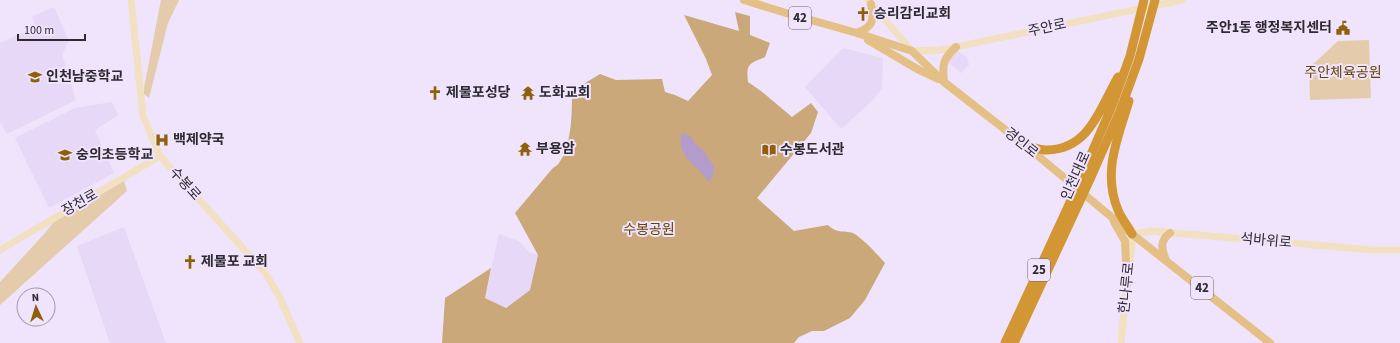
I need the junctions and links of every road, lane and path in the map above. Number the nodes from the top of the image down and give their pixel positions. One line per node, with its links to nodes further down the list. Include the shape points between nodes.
1 (131, 0): 14 (street, 수봉로, via 143,116)
2 (744, 0): 7 (main road, 경인로 / 42)
3 (1144, 0): 10 (highway, 인천대로)
4 (1155, 0): 11 (highway, 인천대로)
5 (1182, 0): 8 (street, 주안로)
6 (869, 2): 7 (main road, via 873,18 871,24); 9 (street)
7 (857, 33): 9 (main road, 경인로 / 42); 12 (main road)
8 (956, 47): 9 (street, 주안로); 12 (main road, via 944,61)
9 (912, 51): 12 (main road, 경인로 / 42)
10 (1130, 56): 13 (highway, via 1095,120 1075,143 1045,150); 15 (highway, 인천대로 / 25)
11 (1139, 59): 15 (highway, 인천대로 / 25, via 1120,111); 19 (highway, via 1110,176 1118,210)
12 (944, 82): 13 (main road, 경인로 / 42)
13 (1026, 146): 17 (main road, 경인로 / 42)
14 (160, 156): 20 (street, 장천로); 24 (street, 수봉로, via 266,274)
15 (1087, 174): 16 (highway, 인천대로 / 25)
16 (1076, 199): 25 (highway, 인천대로 / 25); 26 (highway, 인천대로 / 25)
17 (1110, 216): 19 (main road, 경인로 / 42); 23 (main road, via 1125,241)
18 (1170, 232): 19 (street, 석바위로); 21 (street, 석바위로, via 1373,250); 22 (main road, via 1163,242 1162,251)
19 (1132, 234): 22 (main road, 경인로 / 42); 23 (street, 한나루로)
20 (0, 250)
21 (1400, 250)
22 (1166, 261): 28 (main road, 경인로 / 42)
23 (1127, 285): 27 (street, 한나루로)
24 (300, 343)
25 (1005, 343)
26 (1014, 343)
27 (1121, 343)
28 (1270, 343)

